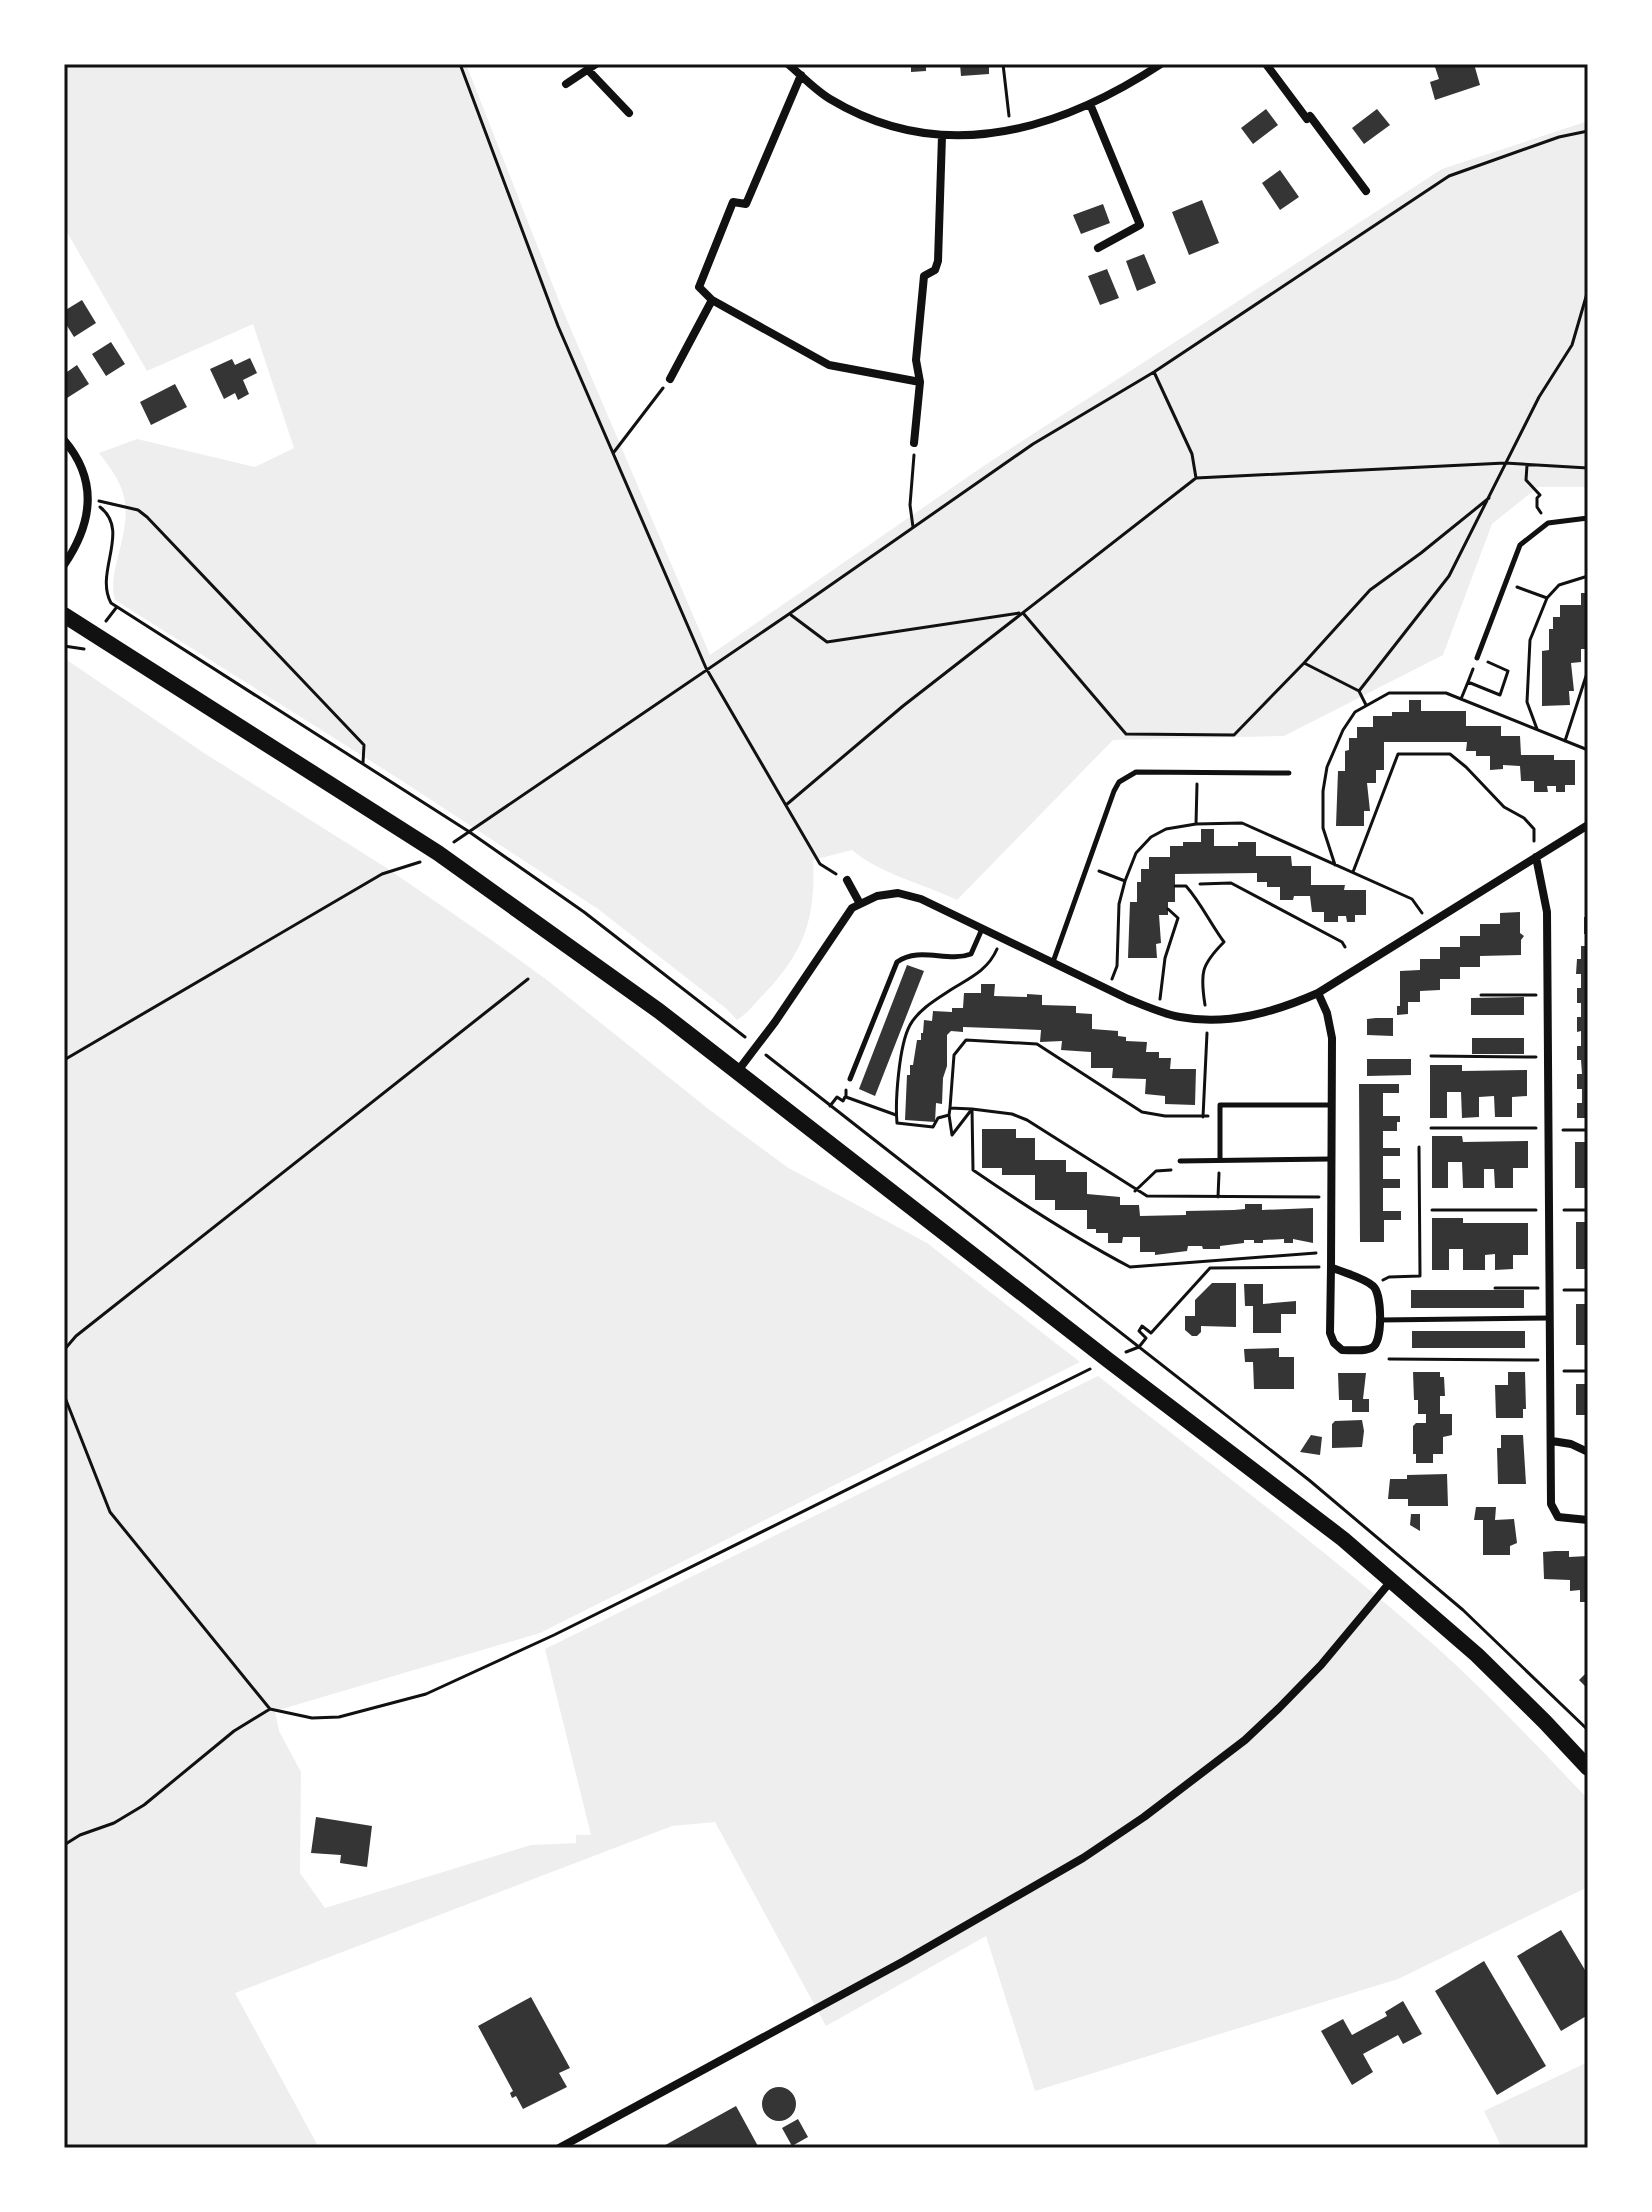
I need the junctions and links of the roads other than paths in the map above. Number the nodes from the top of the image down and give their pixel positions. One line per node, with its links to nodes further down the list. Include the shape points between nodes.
1 (788, 64): 5 (street)
2 (1161, 64): 7 (street)
3 (1266, 64): 10 (street)
4 (593, 67): 6 (street); 8 (street)
5 (801, 75): 9 (street, via 828,98 867,117); 12 (street, via 746,204 733,202 699,287)
6 (566, 84)
7 (1090, 104): 9 (street, via 1011,130); 11 (street, via 1140,225)
8 (629, 113)
9 (942, 136): 14 (street, via 938,261 924,276 916,360)
10 (1366, 191)
11 (1098, 248)
12 (712, 300): 13 (street); 14 (street, via 829,365)
13 (670, 379)
14 (920, 382): 16 (street)
15 (64, 440): 18 (street, via 80,465 89,498 85,527)
16 (914, 443)
17 (1588, 518): 20 (lane, via 1548,523 1520,545)
18 (64, 565)
19 (64, 615): 29 (main road, via 438,853 610,974)
20 (1477, 658)
21 (1289, 773): 27 (lane, via 1136,772 1119,782)
22 (1588, 825): 23 (street)
23 (1536, 857): 28 (street); 36 (street, via 1547,912)
24 (847, 880): 25 (street)
25 (859, 902): 26 (street, via 898,893); 29 (street)
26 (982, 929): 27 (street); 30 (lane, via 971,954 924,954 897,962)
27 (1052, 963): 28 (street, via 1180,1017 1262,1014)
28 (1318, 993): 31 (street, via 1332,1038)
29 (737, 1072): 41 (main road)
30 (850, 1079)
31 (1331, 1105): 32 (street); 33 (lane, via 1220,1105)
32 (1331, 1159): 33 (lane); 35 (street)
33 (1220, 1160): 34 (lane)
34 (1180, 1161)
35 (1331, 1267): 37 (street, via 1373,1286); 37 (street, via 1334,1343 1342,1350 1370,1349 1380,1334)
36 (1550, 1318): 37 (lane); 38 (street)
37 (1379, 1320)
38 (1552, 1441): 39 (street); 40 (street, via 1554,1512 1565,1519)
39 (1588, 1452)
40 (1588, 1520)
41 (1392, 1580): 42 (main road, via 1499,1676); 43 (street, via 1279,1708 1132,1825 904,1961)
42 (1588, 1768)
43 (559, 2148)

